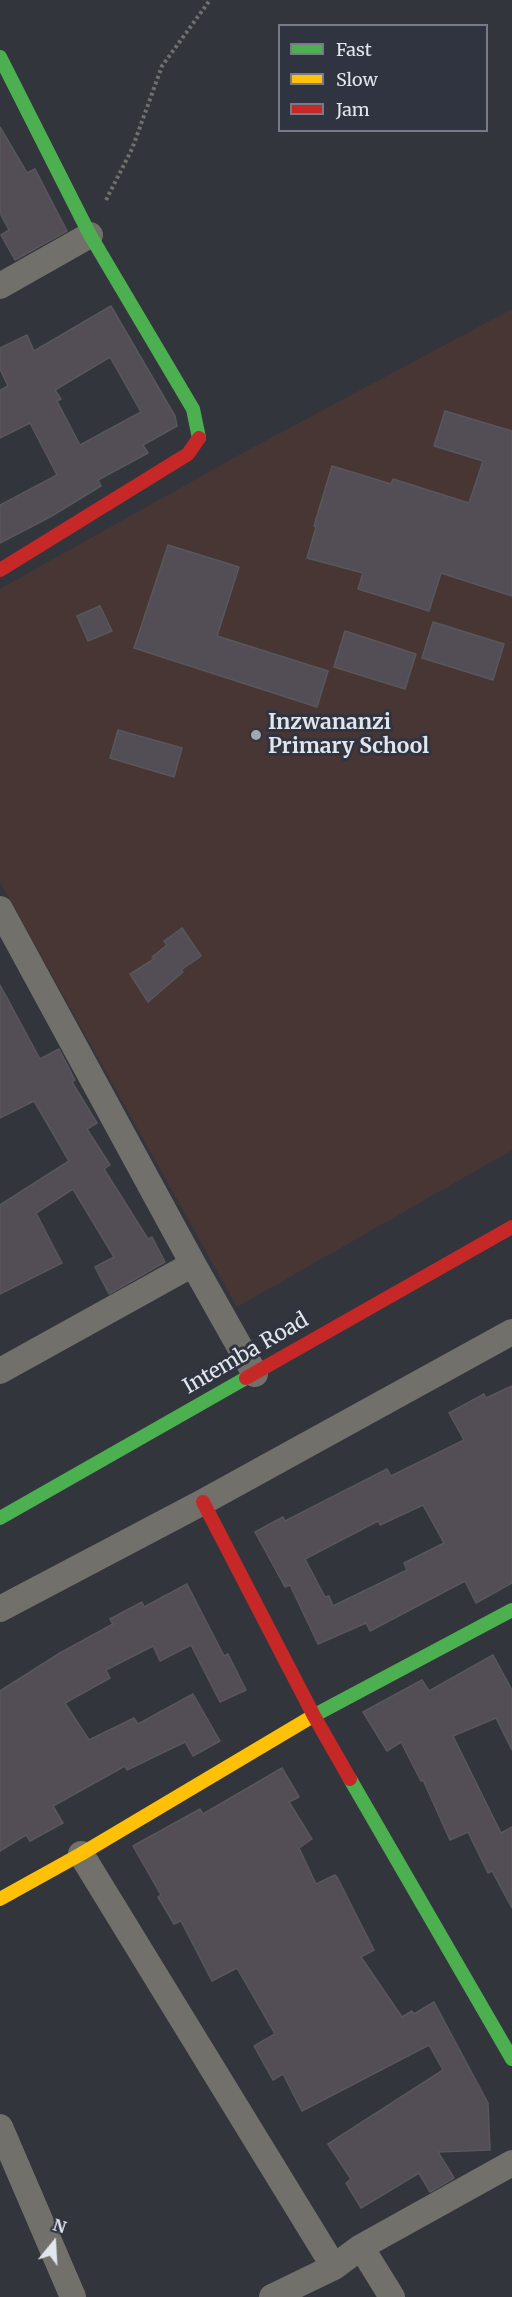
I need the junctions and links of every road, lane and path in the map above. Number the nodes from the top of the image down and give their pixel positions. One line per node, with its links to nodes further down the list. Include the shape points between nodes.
1 (210, 0): 3 (path, via 162,66 132,149)
2 (0, 57): 3 (street)
3 (90, 235): 4 (street); 5 (street, via 193,409 199,438 188,454)
4 (0, 286)
5 (0, 570)
6 (0, 909): 8 (street)
7 (512, 1227): 11 (street, Intemba Road)
8 (193, 1264): 10 (street); 11 (street)
9 (512, 1332): 12 (street)
10 (0, 1371)
11 (255, 1374): 13 (street, Intemba Road)
12 (203, 1502): 14 (street); 16 (street)
13 (0, 1518)
14 (0, 1609)
15 (512, 1610): 16 (street)
16 (314, 1716): 17 (street); 19 (street)
17 (81, 1854): 18 (street); 23 (street)
18 (0, 1899)
19 (512, 2059)
20 (0, 2127): 24 (street)
21 (512, 2163): 22 (street)
22 (361, 2247): 23 (street); 26 (street)
23 (334, 2267): 25 (street)
24 (72, 2297)
25 (272, 2297)
26 (392, 2297)

